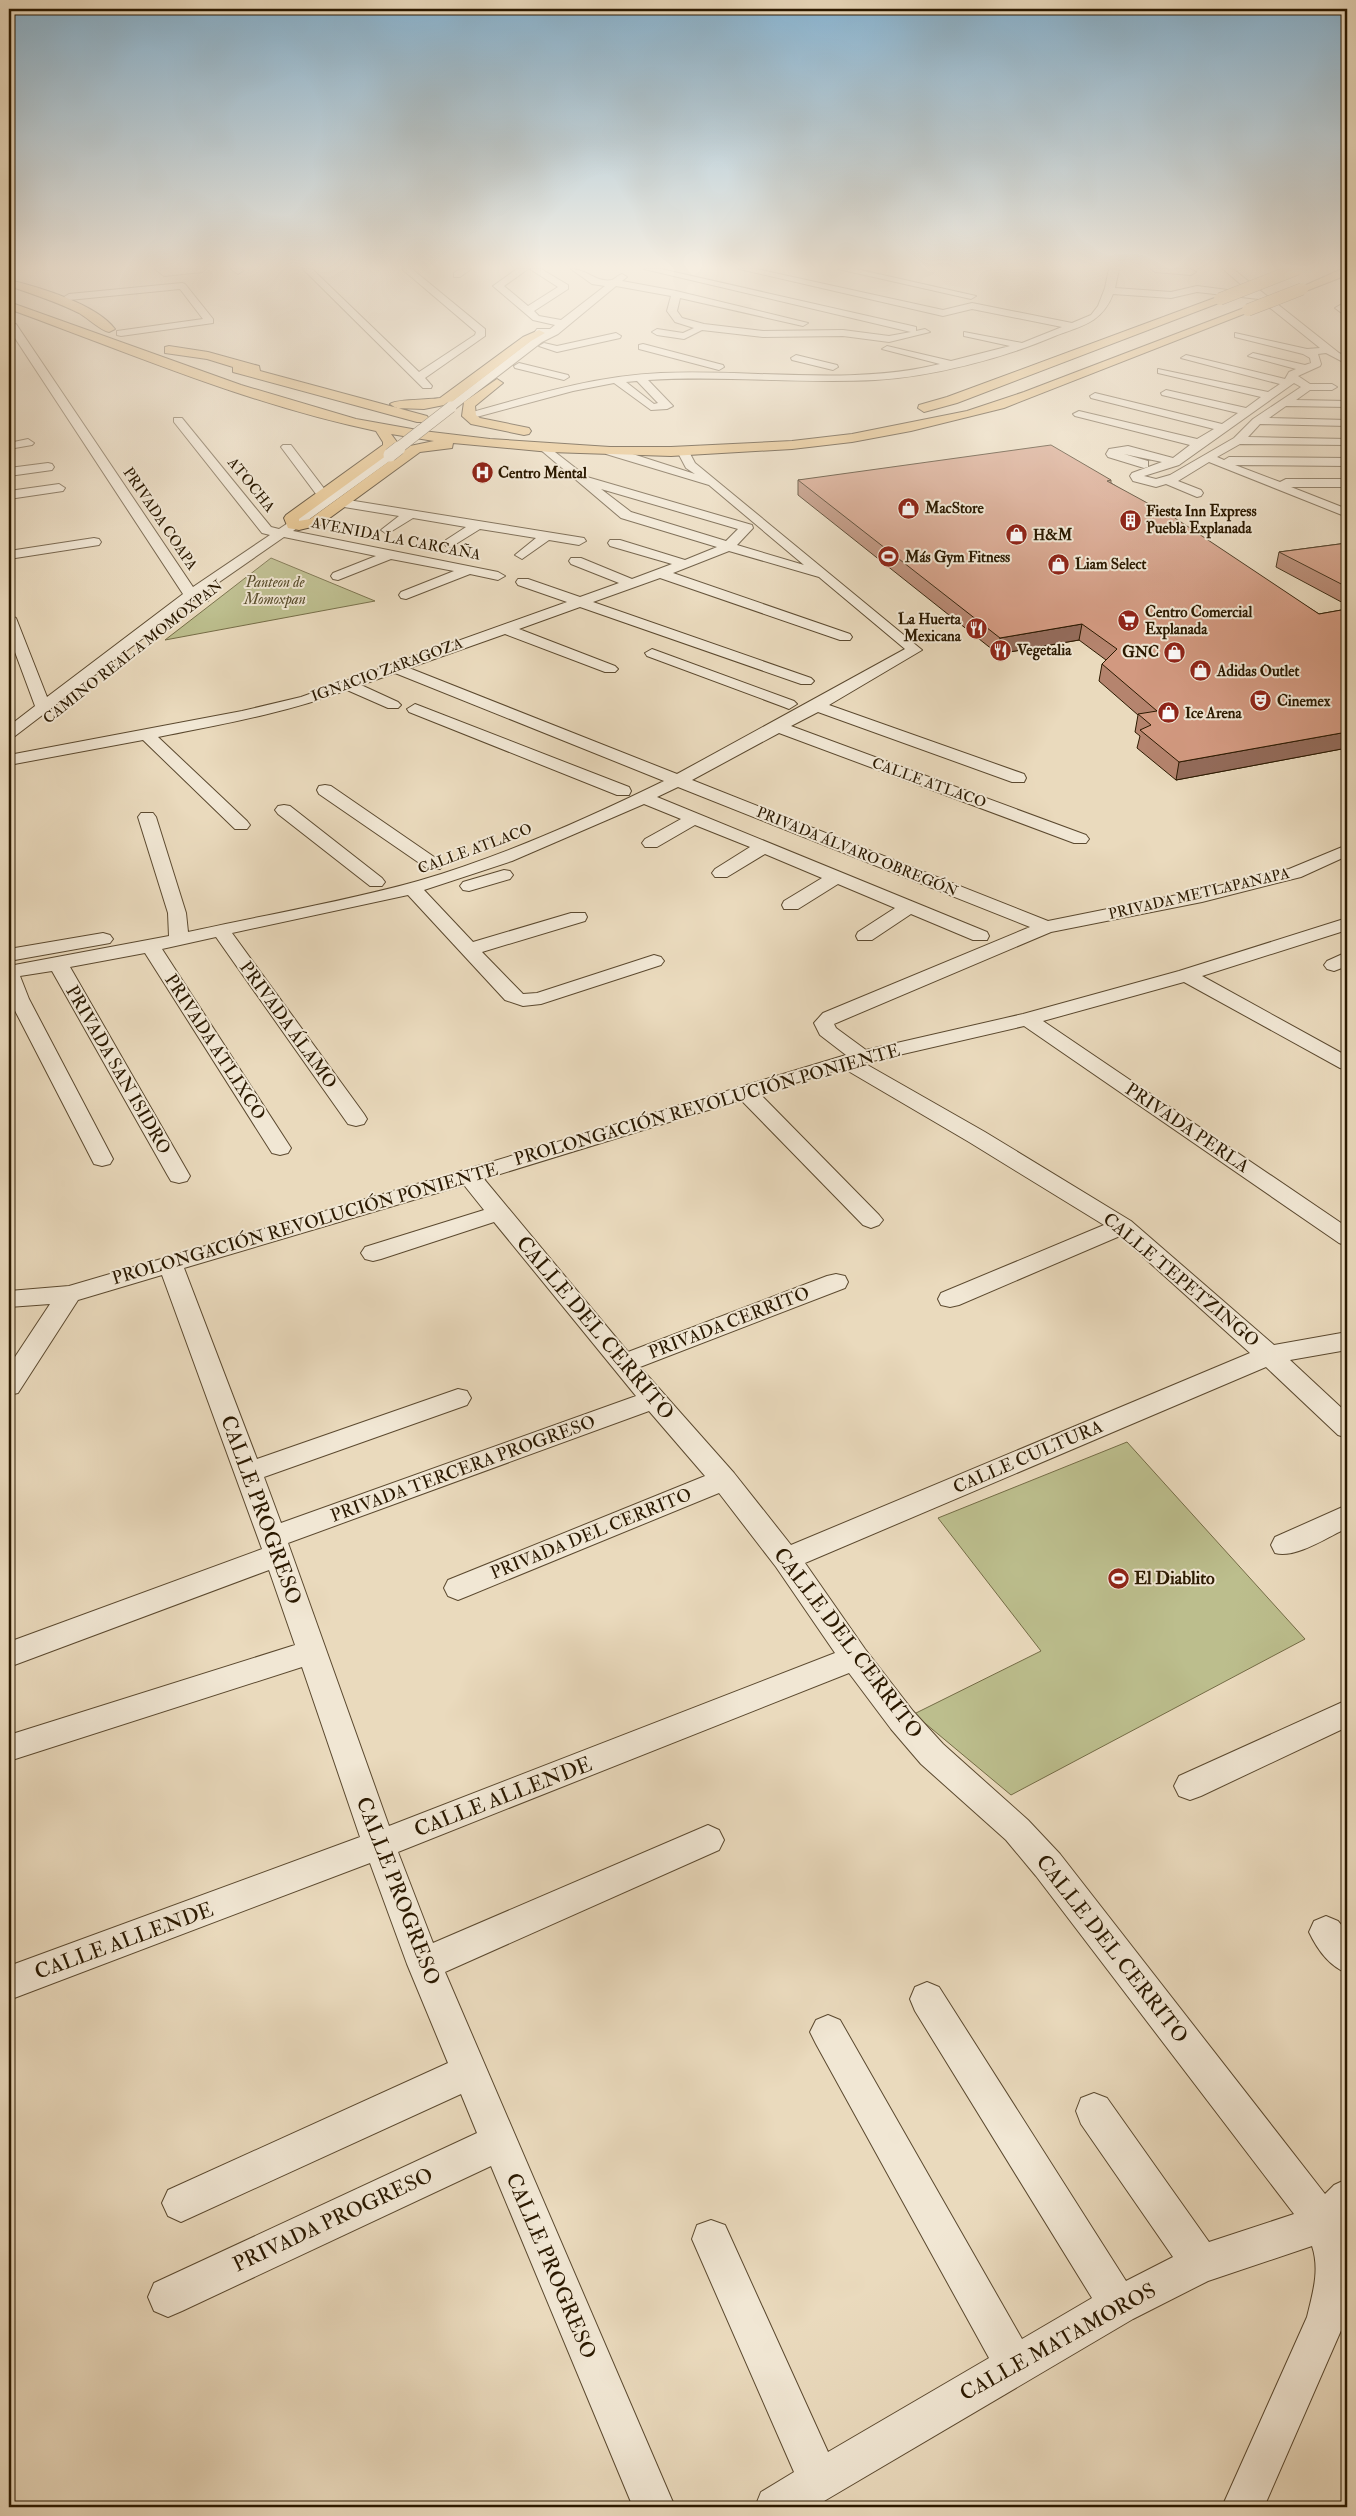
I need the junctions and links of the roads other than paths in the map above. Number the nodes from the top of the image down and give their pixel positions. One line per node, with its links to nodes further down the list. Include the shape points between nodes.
1 (53, 386): 88 (street, PRIVADA COAPA)
2 (246, 386): 33 (highway, via 314,413)
3 (301, 386): 34 (highway, via 411,417)
4 (317, 386): 5 (highway, via 381,402 424,405 448,400)
5 (466, 386)
6 (480, 386): 65 (street, CAMINO REAL A MOMOXPAN, bridge)
7 (493, 386): 26 (highway, via 469,405)
8 (580, 386): 26 (street)
9 (625, 386): 22 (street, via 651,407)
10 (648, 386): 22 (street, via 666,406)
11 (988, 386): 23 (highway, bridge)
12 (1048, 386): 43 (highway, bridge, via 1002,404 938,422 854,437)
13 (1228, 386): 19 (street)
14 (1282, 386): 19 (street)
15 (1308, 387): 16 (street); 20 (street)
16 (1332, 387)
17 (1166, 394): 24 (street)
18 (1095, 396): 31 (street)
19 (1269, 396): 24 (street)
20 (1286, 403): 21 (street); 30 (street)
21 (1347, 404)
22 (660, 408): 27 (street)
23 (915, 410)
24 (1247, 412): 31 (street)
25 (1079, 414): 39 (street)
26 (469, 416): 35 (highway, via 476,421)
27 (673, 417)
28 (178, 420): 65 (street, ATOCHA, via 267,530)
29 (1347, 423): 30 (street)
30 (1253, 424): 31 (street); 36 (street)
31 (1228, 425): 39 (street)
32 (841, 426): 34 (highway, via 805,432 697,439)
33 (381, 429): 35 (highway, via 460,440); 57 (highway, via 390,442 389,446)
34 (565, 437): 35 (highway)
35 (545, 439): 42 (highway); 50 (street); 59 (highway, via 415,449)
36 (1238, 440): 37 (street); 44 (street)
37 (1347, 442)
38 (28, 443): 40 (street)
39 (1198, 443): 45 (street)
40 (9, 446)
41 (287, 447): 57 (street)
42 (610, 451): 43 (highway); 54 (street)
43 (684, 451): 54 (street, via 690,465)
44 (1211, 459): 46 (street); 51 (street); 52 (street)
45 (1175, 462): 47 (street, via 1128,450 1116,450 1112,454); 51 (street, via 1136,476 1148,483)
46 (1347, 462)
47 (1144, 464)
48 (48, 466): 49 (street)
49 (9, 472)
50 (586, 480): 74 (street, via 626,515); 74 (street, IGNACIO ZARAGOZA, via 747,528)
51 (1169, 481): 56 (street)
52 (1274, 483): 53 (street); 60 (street)
53 (1347, 483)
54 (719, 487): 84 (street)
55 (59, 488): 58 (street)
56 (1197, 493)
57 (323, 494): 65 (highway, via 291,518)
58 (9, 495)
59 (342, 503): 62 (street); 65 (highway, via 316,522)
60 (1326, 505): 61 (street); 63 (street)
61 (1347, 505)
62 (412, 513): 64 (street); 66 (street)
63 (1347, 513)
64 (480, 524): 68 (street); 72 (street)
65 (293, 528): 75 (street, AVENIDA LA CARCAÑA); 88 (street, CAMINO REAL A MOMOXPAN)
66 (387, 530)
67 (80, 531): 70 (street)
68 (548, 535): 69 (street); 76 (street)
69 (579, 540)
70 (9, 542)
71 (94, 542): 77 (street)
72 (451, 543)
73 (615, 543): 79 (street)
74 (728, 546): 79 (street, IGNACIO ZARAGOZA); 84 (street)
75 (391, 554): 80 (street, AVENIDA LA CARCAÑA); 82 (street)
76 (522, 555)
77 (9, 556)
78 (576, 561): 86 (street)
79 (685, 564): 81 (street, IGNACIO ZARAGOZA)
80 (469, 570): 83 (street, AVENIDA LA CARCAÑA); 87 (street)
81 (659, 573): 86 (street, IGNACIO ZARAGOZA); 92 (street)
82 (338, 576)
83 (498, 576)
84 (826, 576): 97 (street, CALLE ATLACO, via 910,645)
85 (523, 582): 89 (street)
86 (630, 583): 89 (street, IGNACIO ZARAGOZA)
87 (406, 595)
88 (197, 596): 100 (street, CAMINO REAL A MOMOXPAN); 105 (street, CAMINO REAL A MOMOXPAN, via 69,704)
89 (578, 601): 91 (street, IGNACIO ZARAGOZA); 97 (street)
90 (9, 618): 100 (street)
91 (504, 628): 94 (street, IGNACIO ZARAGOZA); 95 (street)
92 (845, 636)
93 (652, 654): 98 (street)
94 (395, 668): 96 (street, IGNACIO ZARAGOZA); 107 (street, PRIVADA ÁLVARO OBREGÓN)
95 (610, 669)
96 (350, 686): 99 (street); 104 (street, IGNACIO ZARAGOZA, via 242,716)
97 (815, 695): 98 (street, CALLE ATLACO); 102 (street, CALLE ATLACO); 108 (street)
98 (789, 704): 107 (street, CALLE ATLACO)
99 (393, 705)
100 (44, 708): 103 (street, CAMINO REAL A MOMOXPAN)
101 (414, 709): 111 (street)
102 (778, 727): 109 (street, CALLE ATLACO); 117 (street, CALLE ATLACO)
103 (9, 733)
104 (146, 734): 106 (street, IGNACIO ZARAGOZA); 116 (street)
105 (9, 746)
106 (9, 760)
107 (661, 773): 109 (street, PRIVADA ÁLVARO OBREGÓN); 111 (street, CALLE ATLACO)
108 (1018, 778)
109 (680, 781): 112 (street, CALLE ATLACO); 132 (street, PRIVADA ÁLVARO OBREGÓN)
110 (325, 790): 122 (street)
111 (623, 791): 121 (street, CALLE ATLACO)
112 (645, 798): 115 (street); 121 (street, CALLE ATLACO)
113 (284, 810): 126 (street)
114 (147, 817): 133 (street)
115 (694, 819): 118 (street); 119 (street)
116 (241, 825)
117 (1080, 839)
118 (651, 843)
119 (763, 847): 123 (street); 125 (street)
120 (1347, 850): 132 (street, PRIVADA METLAPANAPA, via 1295,872 1220,892)
121 (475, 860): 122 (street, CALLE ATLACO); 127 (street, CALLE ATLACO)
122 (434, 865): 126 (street, CALLE ATLACO)
123 (721, 873)
124 (504, 875): 127 (street)
125 (836, 876): 128 (street); 129 (street)
126 (376, 882): 133 (street, CALLE ATLACO)
127 (417, 894): 134 (street, CALLE ATLACO); 138 (street)
128 (791, 905)
129 (909, 907): 135 (street); 136 (street)
130 (578, 918): 138 (street)
131 (1347, 924): 143 (street, PROLONGACIÓN REVOLUCIÓN PONIENTE)
132 (1046, 927): 145 (street, via 830,1017 824,1023 827,1031)
133 (179, 931): 134 (street, CALLE ATLACO); 137 (street, CALLE ATLACO); 139 (street, CALLE ATLACO)
134 (221, 931): 148 (street, PRIVADA ÁLAMO)
135 (865, 936)
136 (980, 936)
137 (150, 945): 141 (street, CALLE ATLACO); 149 (street, PRIVADA ATLIXCO)
138 (468, 950): 140 (street, via 512,996 527,1001)
139 (9, 955)
140 (654, 961)
141 (58, 964): 142 (street, CALLE ATLACO); 151 (street, PRIVADA SAN ISIDRO)
142 (9, 973): 150 (street, via 19,999)
143 (1186, 975): 144 (street, PROLONGACIÓN REVOLUCIÓN PONIENTE); 146 (street)
144 (1027, 1019): 145 (street, PROLONGACIÓN REVOLUCIÓN PONIENTE); 156 (street, PRIVADA PERLA)
145 (853, 1058): 147 (street, PROLONGACIÓN REVOLUCIÓN PONIENTE); 155 (street, CALLE TEPETZINGO)
146 (1347, 1064)
147 (745, 1091): 152 (street, PROLONGACIÓN REVOLUCIÓN PONIENTE); 154 (street)
148 (356, 1119)
149 (280, 1148)
150 (102, 1159)
151 (179, 1176)
152 (469, 1176): 153 (street, CALLE DEL CERRITO); 158 (street, PROLONGACIÓN REVOLUCIÓN PONIENTE)
153 (498, 1213): 157 (street); 165 (street, CALLE DEL CERRITO)
154 (871, 1220)
155 (1123, 1226): 162 (street); 164 (street, CALLE TEPETZINGO)
156 (1347, 1238)
157 (373, 1253)
158 (170, 1264): 160 (street, PROLONGACIÓN REVOLUCIÓN PONIENTE); 170 (street, CALLE PROGRESO)
159 (836, 1282): 165 (street, PRIVADA CERRITO)
160 (69, 1294): 161 (street, PROLONGACIÓN REVOLUCIÓN PONIENTE); 166 (street)
161 (9, 1299)
162 (950, 1299)
163 (1347, 1340): 164 (street, CALLE CULTURA)
164 (1269, 1355): 169 (street, CALLE TEPETZINGO); 175 (street, CALLE CULTURA)
165 (623, 1364): 168 (street, CALLE DEL CERRITO)
166 (9, 1386)
167 (458, 1398): 170 (street)
168 (654, 1399): 171 (street, CALLE DEL CERRITO); 174 (street, PRIVADA TERCERA PROGRESO)
169 (1347, 1428)
170 (249, 1472): 174 (street, CALLE PROGRESO)
171 (724, 1480): 175 (street, CALLE DEL CERRITO); 176 (street, PRIVADA DEL CERRITO)
172 (1347, 1516): 173 (street)
173 (1285, 1545)
174 (274, 1546): 177 (street, CALLE PROGRESO); 178 (street, PRIVADA TERCERA PROGRESO)
175 (786, 1559): 179 (street, CALLE DEL CERRITO)
176 (458, 1588)
177 (312, 1652): 181 (street); 184 (street, CALLE PROGRESO)
178 (9, 1655)
179 (855, 1658): 184 (street, CALLE ALLENDE); 195 (street, CALLE DEL CERRITO, via 932,1754 1017,1830 1048,1865)
180 (1347, 1713): 182 (street)
181 (9, 1748)
182 (1190, 1786)
183 (708, 1840): 187 (street)
184 (379, 1845): 187 (street, CALLE PROGRESO); 188 (street, CALLE ALLENDE)
185 (1326, 1932): 186 (street)
186 (1347, 1957)
187 (424, 1964): 191 (street, CALLE PROGRESO)
188 (9, 1983)
189 (927, 1999): 199 (street)
190 (828, 2032): 200 (street)
191 (469, 2072): 193 (street, CALLE PROGRESO); 194 (street)
192 (1094, 2111): 197 (street)
193 (498, 2143): 198 (street, PRIVADA PROGRESO); 202 (street, CALLE PROGRESO)
194 (181, 2204)
195 (1336, 2210): 197 (street, CALLE MATAMOROS); 204 (street, via 1334,2285 1326,2319)
196 (710, 2239): 201 (street)
197 (1201, 2264): 199 (street, CALLE MATAMOROS)
198 (168, 2297)
199 (1119, 2305): 200 (street, CALLE MATAMOROS)
200 (1015, 2365): 201 (street, CALLE MATAMOROS)
201 (819, 2480): 203 (street, CALLE MATAMOROS)
202 (654, 2507)
203 (776, 2507)
204 (1243, 2507)

